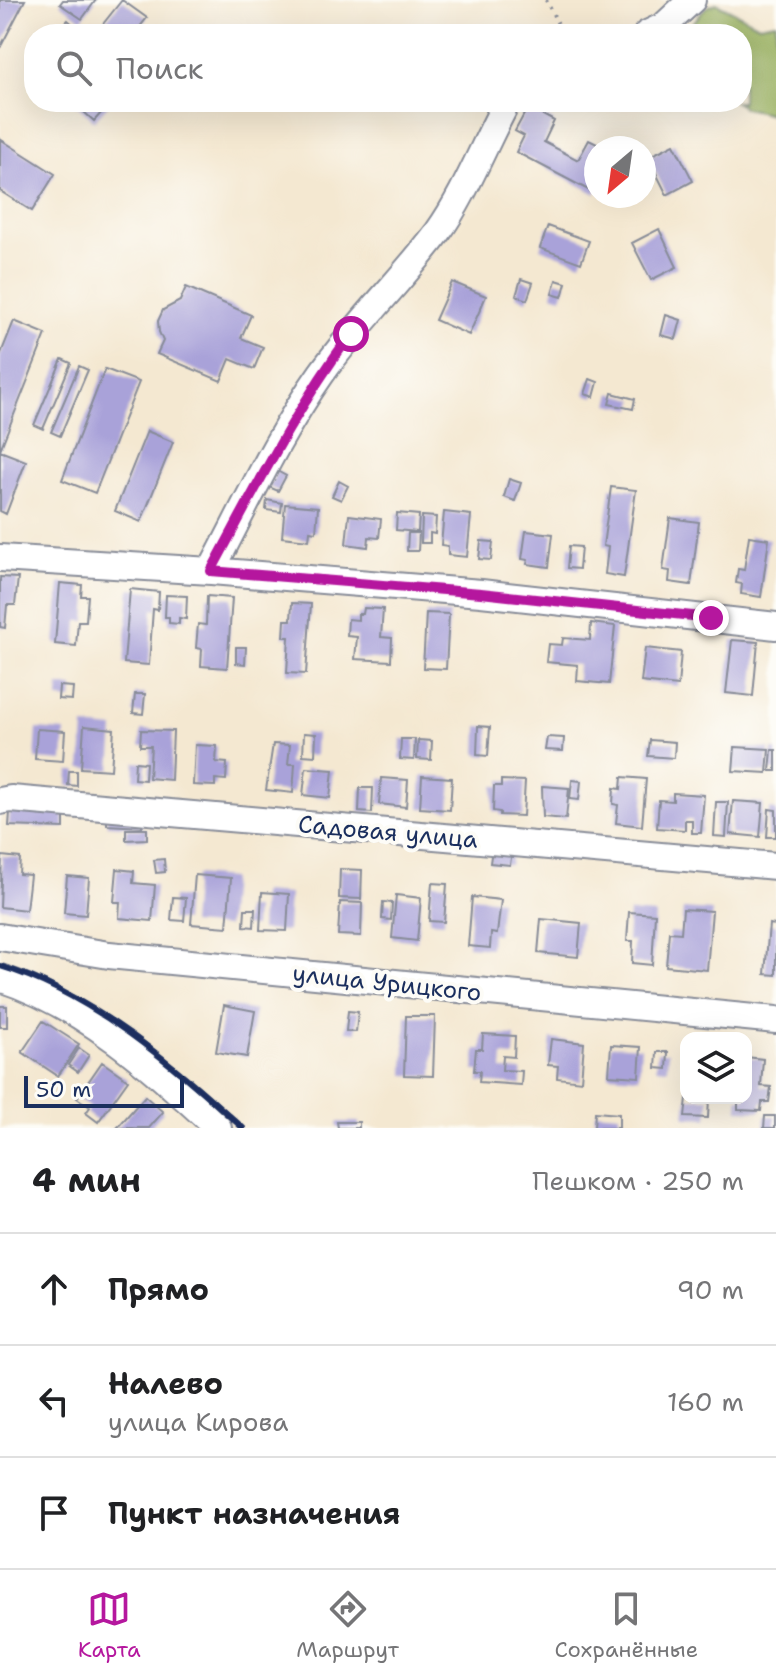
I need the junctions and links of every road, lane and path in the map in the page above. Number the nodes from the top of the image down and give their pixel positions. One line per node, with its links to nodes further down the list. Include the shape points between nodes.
1 (546, 0): 3 (path)
2 (692, 0): 4 (street)
3 (558, 24)
4 (666, 24)
5 (502, 112): 7 (street, via 438,231 320,375)
6 (0, 558): 7 (street)
7 (211, 571): 8 (street, via 481,593)
8 (776, 626)
9 (0, 801): 10 (street, Садовая улица)
10 (776, 866)
11 (0, 937): 13 (street, улица Урицкого, via 109,955)
12 (0, 978): 14 (street, via 79,1015 166,1079)
13 (776, 1020)
14 (218, 1128)

